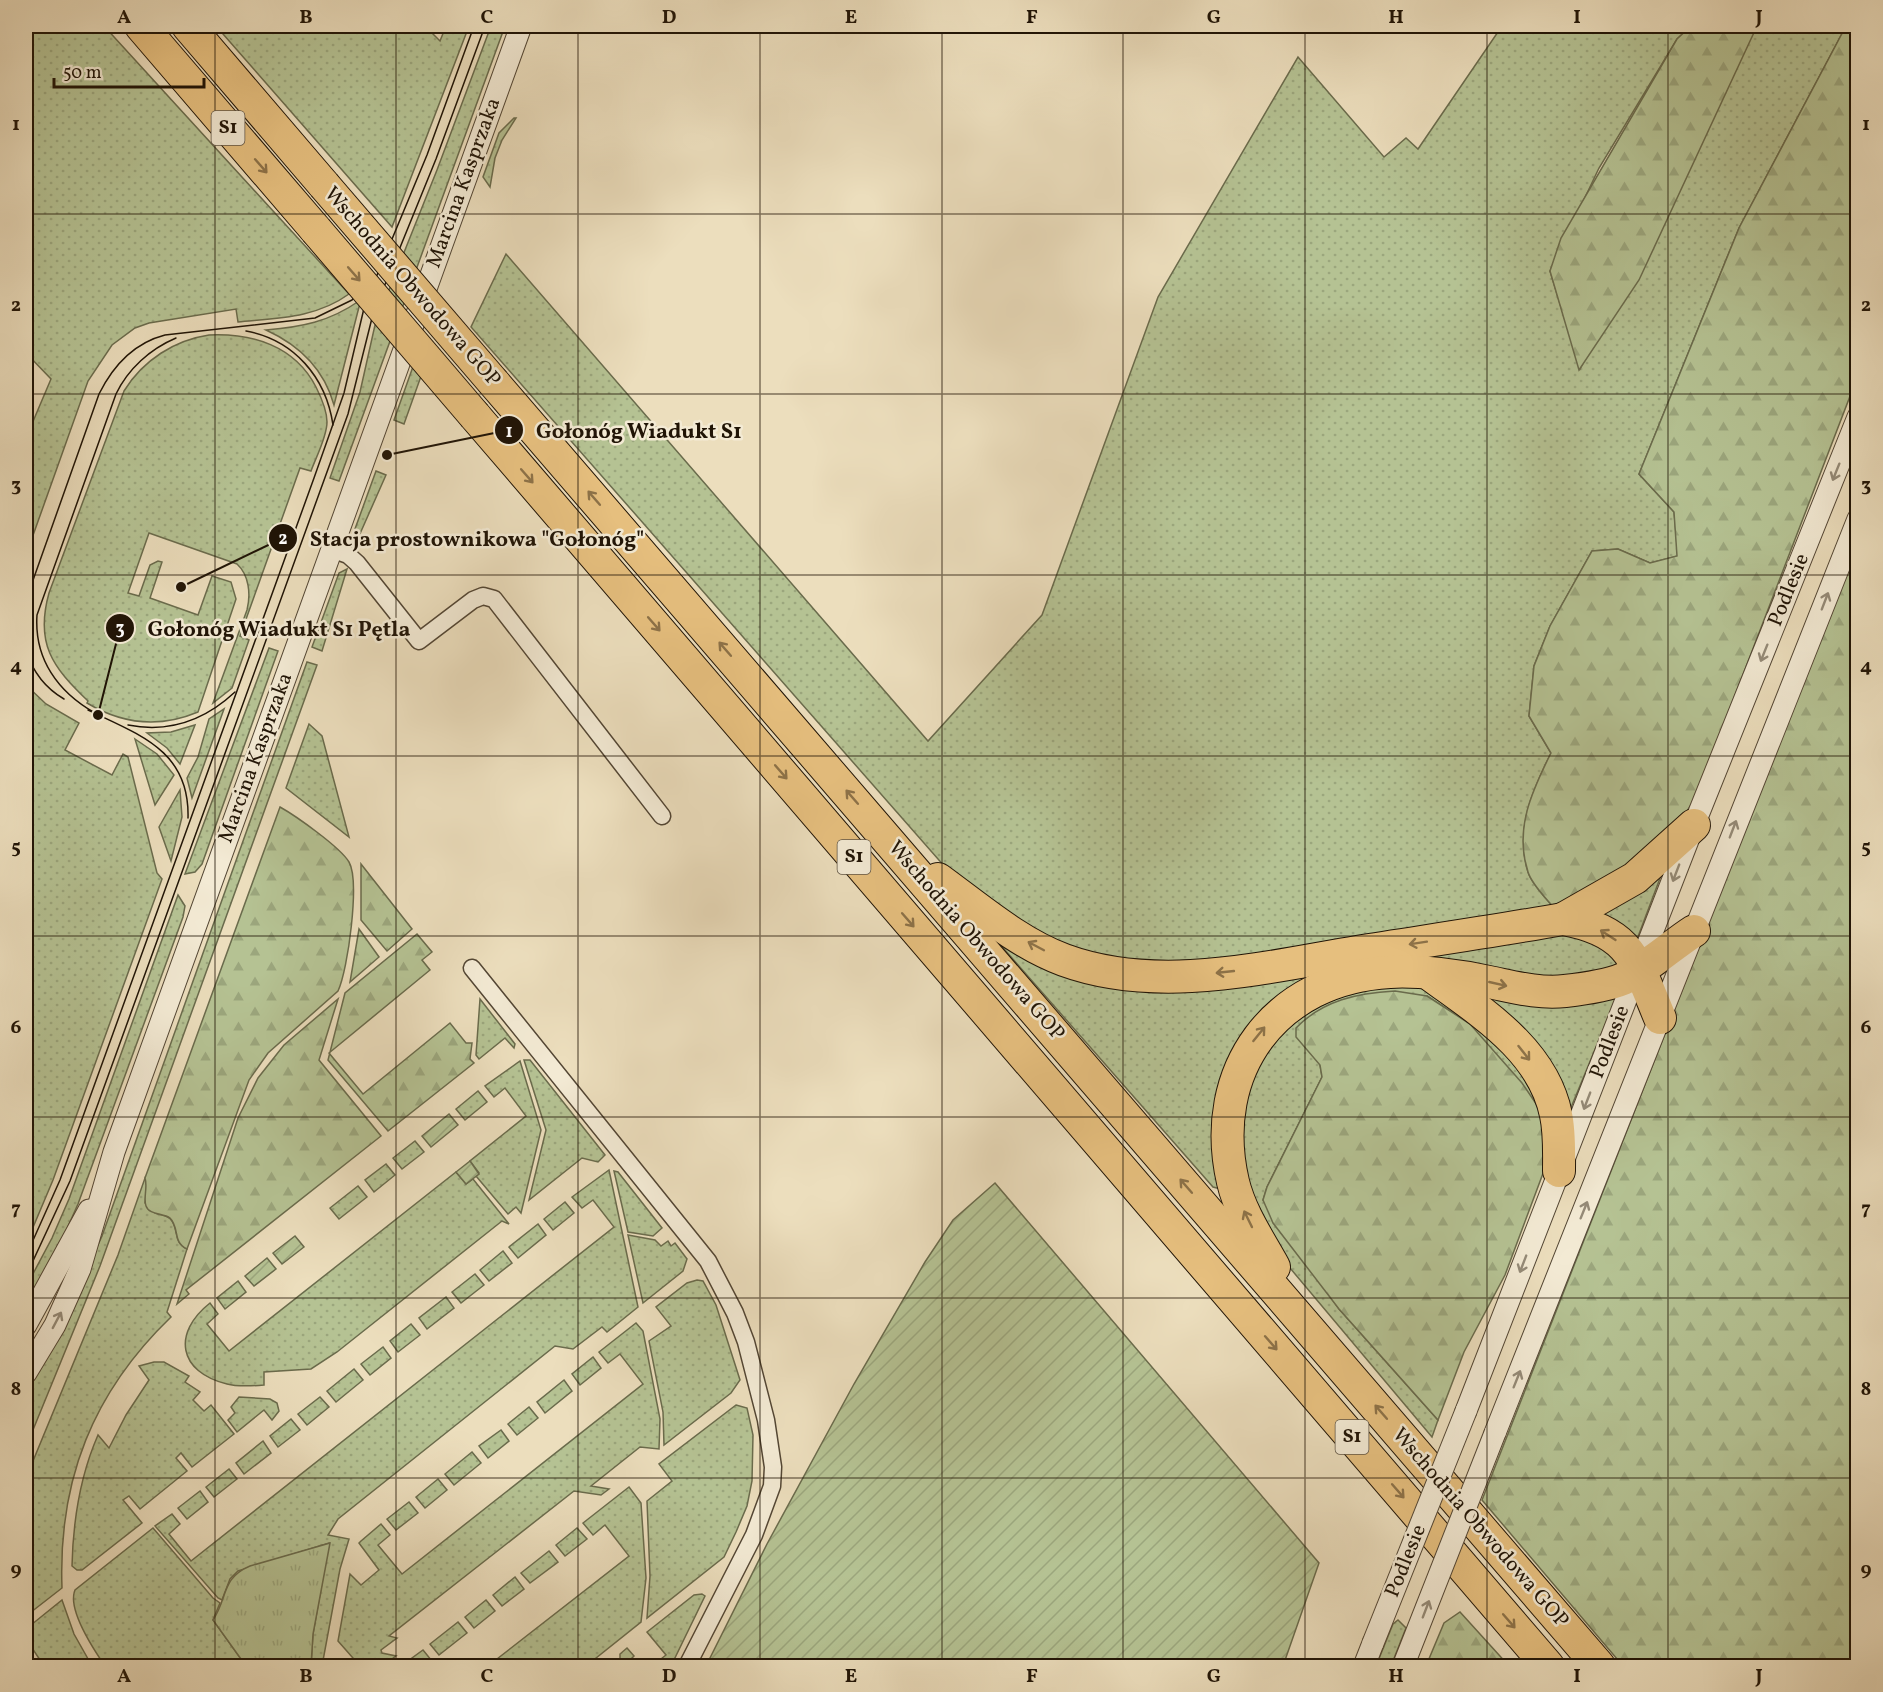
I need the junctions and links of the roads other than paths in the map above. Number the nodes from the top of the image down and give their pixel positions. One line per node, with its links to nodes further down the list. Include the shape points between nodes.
1 (141, 26): 24 (highway, Wschodnia Obwodowa GOP / S1, one-way to 24, bridge)
2 (188, 26): 9 (highway, Wschodnia Obwodowa GOP / S1, one-way to 2, bridge)
3 (521, 26): 6 (street, Marcina Kasprzaka)
4 (1857, 417): 8 (street, Podlesie, one-way to 8)
5 (1857, 519): 11 (street, Podlesie, one-way to 5)
6 (332, 549): 7 (street, via 357,563 419,641 473,600 483,596 494,599); 16 (street, Marcina Kasprzaka)
7 (662, 816)
8 (1694, 825): 10 (highway, via 1635,878); 13 (street, Podlesie, one-way to 13)
9 (890, 842): 10 (highway, one-way to 9, via 1229,972 1183,976 1118,973 1065,960 1035,946 999,924); 19 (highway, Wschodnia Obwodowa GOP / S1, one-way to 9)
10 (1563, 919): 13 (highway, one-way to 10, via 1631,952 1604,932 1587,923)
11 (1694, 931): 13 (highway); 15 (street, Podlesie)
12 (472, 968): 22 (street, via 708,1261 746,1342 766,1420 772,1485 754,1535)
13 (1639, 968): 14 (highway, one-way to 13, via 1562,992 1623,979); 15 (highway); 17 (street, Podlesie, one-way to 17)
14 (1432, 975): 17 (highway, one-way to 17, via 1502,1028 1539,1074 1556,1113); 19 (highway, one-way to 14, via 1246,1216 1233,1184 1229,1130 1238,1072 1253,1041 1302,998 1343,980 1367,975)
15 (1660, 1018): 21 (street, Podlesie, one-way to 15, bridge)
16 (114, 1152): 18 (street, Marcina Kasprzaka, via 70,1248); 20 (street, Marcina Kasprzaka, one-way to 16, via 80,1269)
17 (1559, 1170): 23 (street, Podlesie, one-way to 23, bridge)
18 (26, 1325)
19 (1306, 1326): 25 (highway, Wschodnia Obwodowa GOP / S1, one-way to 19)
20 (26, 1373)
21 (1404, 1665)
22 (687, 1666)
23 (1364, 1666)
24 (1548, 1666)
25 (1599, 1666)

